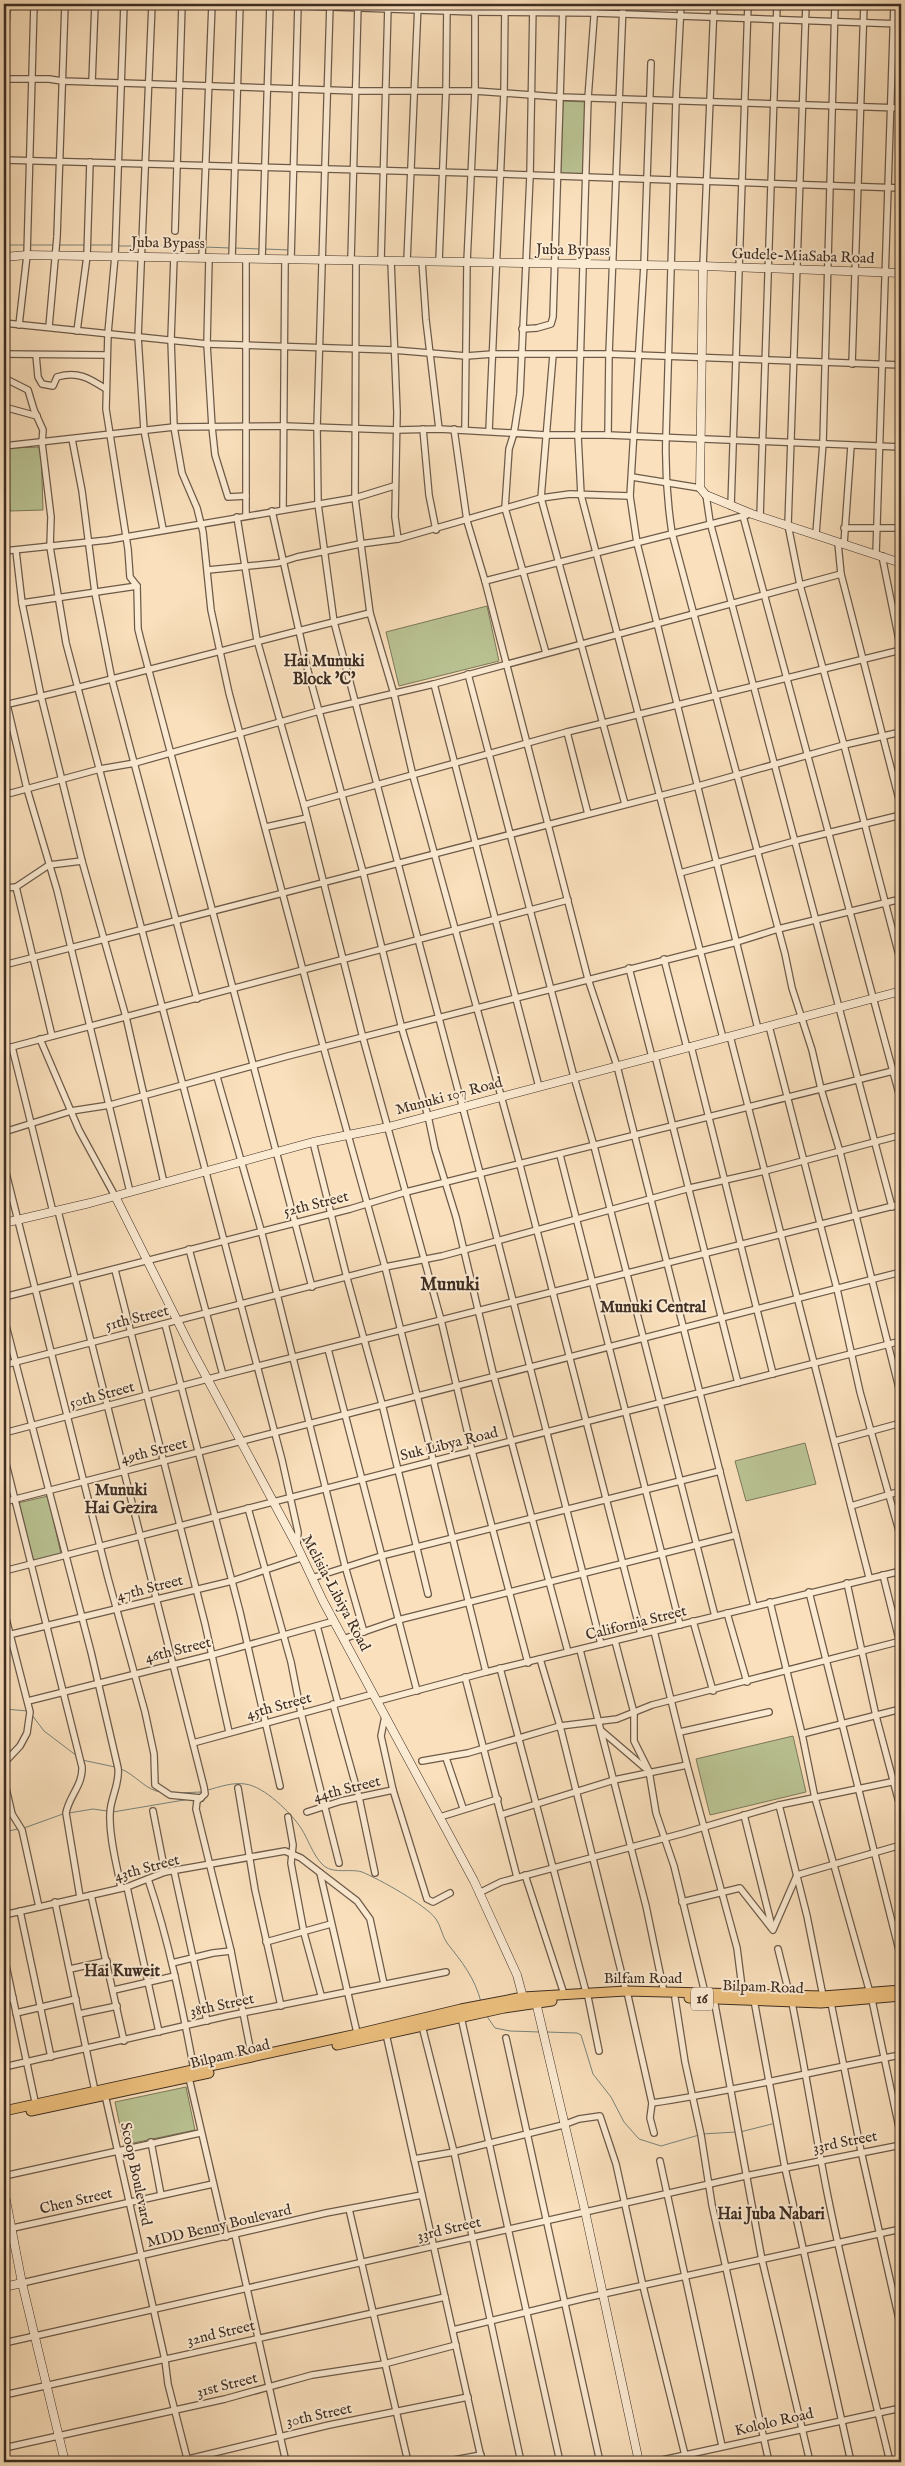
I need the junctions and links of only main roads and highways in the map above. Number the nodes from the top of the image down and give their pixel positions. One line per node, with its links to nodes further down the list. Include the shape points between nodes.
1 (4, 257): 2 (main road, Juba Bypass, via 56,255)
2 (703, 266): 3 (main road, Gudele-MiaSaba Road); 4 (main road, via 700,488 706,495 730,506)
3 (901, 273)
4 (901, 563)
5 (901, 991): 6 (main road, Munuki 107 Road)
6 (115, 1196): 7 (main road, Munuki 107 Road); 16 (main road, Melisia-Libiya Road, via 300,1558 479,1893 517,1975)
7 (4, 1223)
8 (901, 1990): 11 (main road, 16)
9 (627, 1994): 10 (main road, Bilpam Road / 16); 13 (main road, Bilpam Road / 16, via 675,1998); 13 (main road, Bilfam Road / 16, via 705,1993)
10 (587, 1995): 14 (main road, Bilpam Road / 16); 14 (main road, Bilfam Road / 16, via 564,1994)
11 (871, 1996): 12 (main road, Bilpam Road / 16); 15 (main road, 16); 15 (main road, Bilpam Road / 16, via 831,2003)
12 (901, 1996)
13 (743, 1997): 15 (main road, Bilpam Road / 16)
14 (535, 1999): 16 (main road, Bilpam Road / 16); 28 (main road)
15 (791, 2000)
16 (524, 2001): 17 (main road, Bilpam Road / 16)
17 (461, 2014): 18 (main road, Bilpam Road); 18 (main road, Bilpam Road, via 422,2026)
18 (358, 2038): 19 (main road, Bilpam Road); 19 (main road, Bilpam Road, via 252,2058)
19 (191, 2074): 20 (main road, Bilpam Road, via 106,2095); 20 (main road, Bilpam Road, via 94,2091)
20 (36, 2107): 21 (main road, Bilpam Road); 22 (main road, Bilpam Road)
21 (4, 2111)
22 (4, 2116)
23 (4, 2190): 24 (main road)
24 (7, 2229): 25 (main road)
25 (22, 2283): 26 (main road); 27 (main road)
26 (4, 2287)
27 (65, 2462)
28 (639, 2462)

